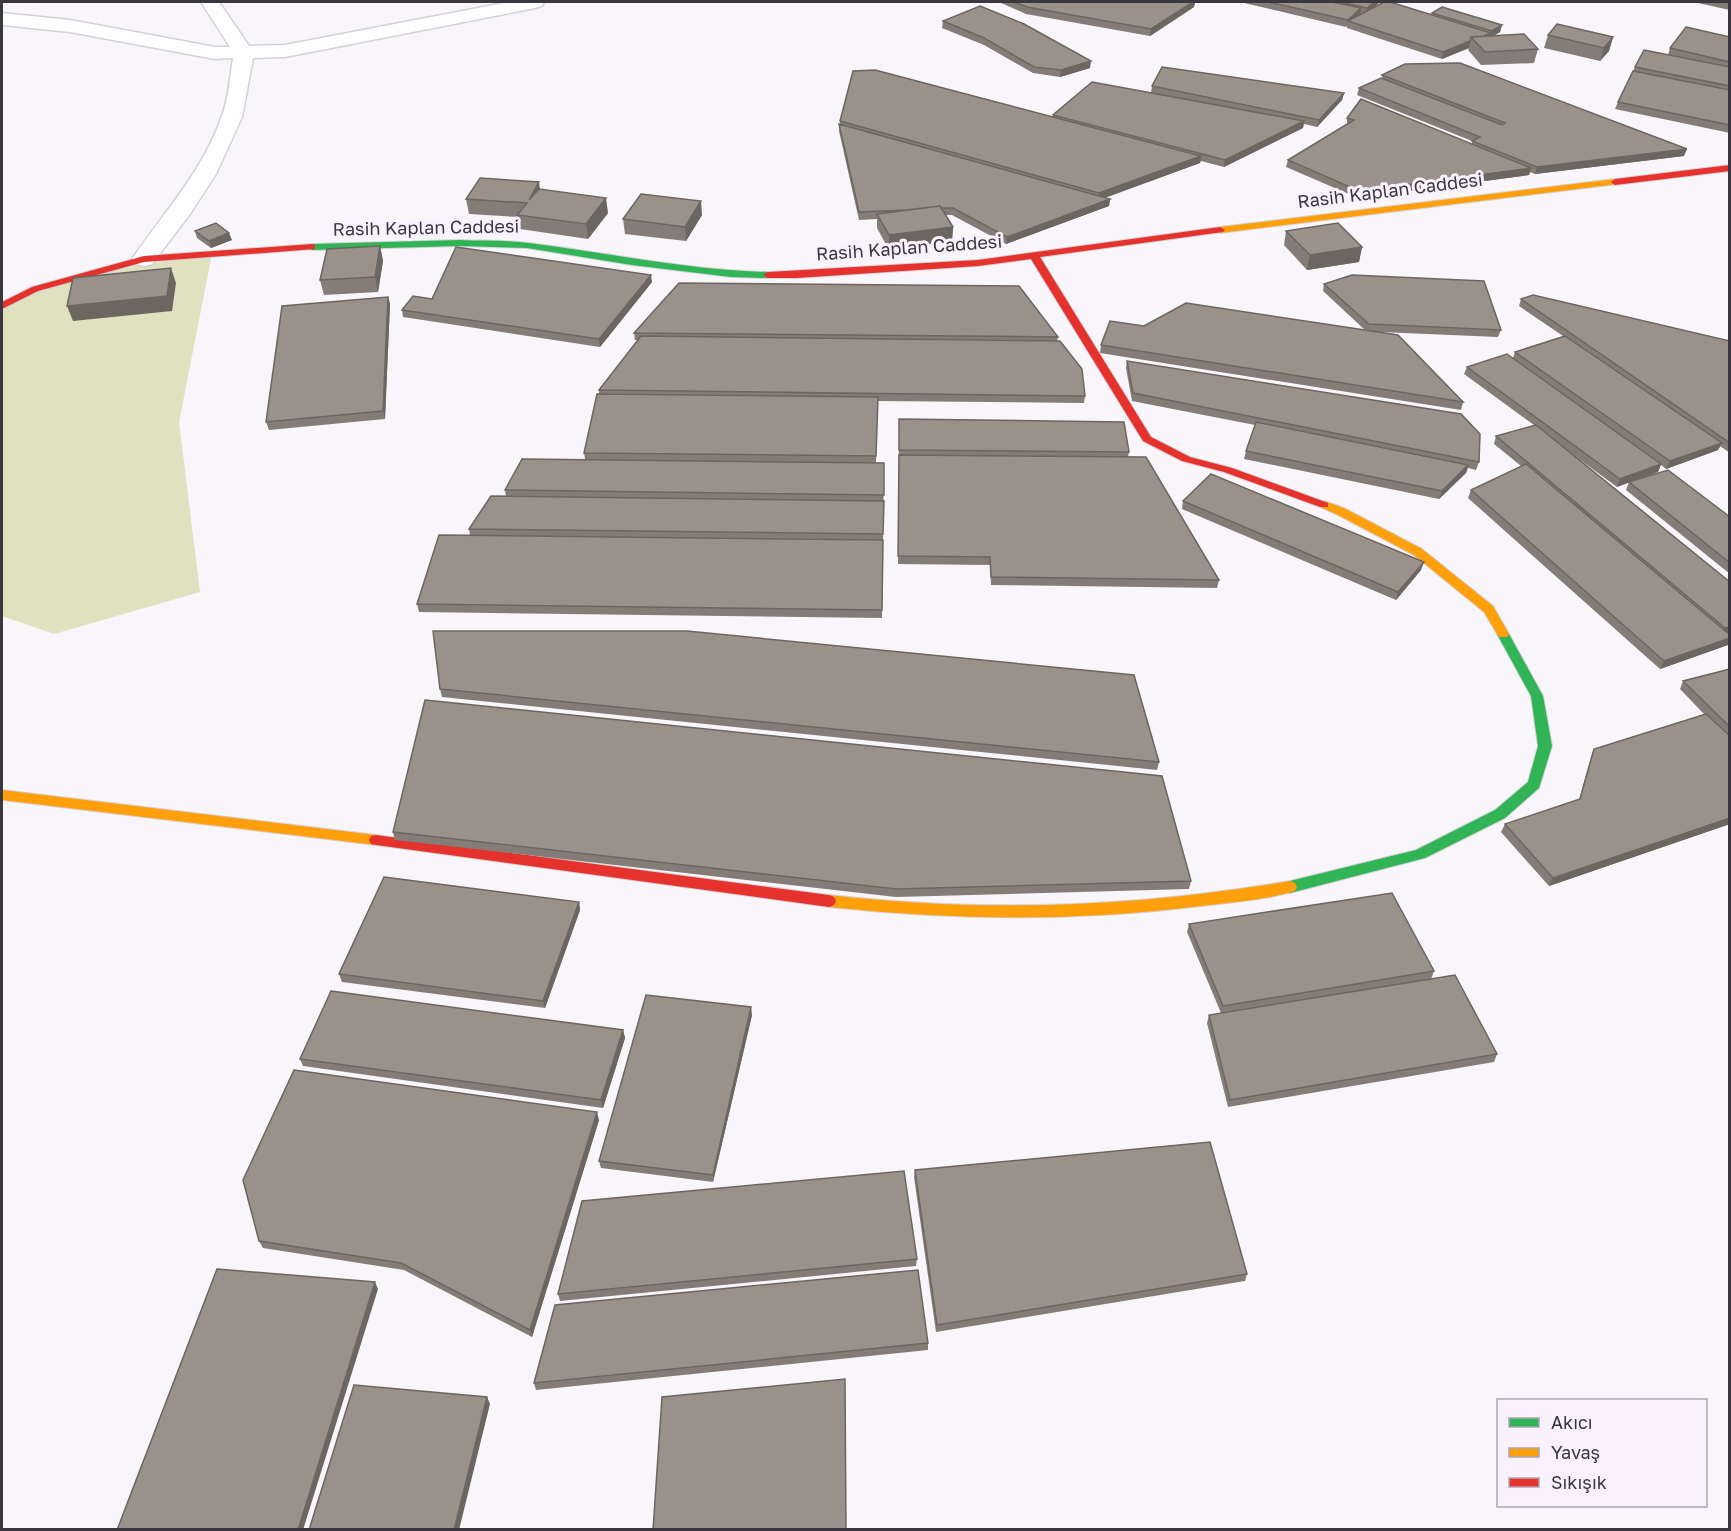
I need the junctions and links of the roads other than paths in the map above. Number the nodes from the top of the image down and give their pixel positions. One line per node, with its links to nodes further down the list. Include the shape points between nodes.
1 (210, 2): 4 (street)
2 (535, 2): 4 (street, via 296,49)
3 (2, 19): 4 (street, via 70,26 215,53)
4 (244, 54): 7 (street, via 232,116 208,167 170,227)
5 (1727, 169): 6 (street, Rasih Kaplan Caddesi)
6 (1034, 255): 7 (street, Rasih Kaplan Caddesi, via 978,263 797,275 731,274 527,245 460,243); 9 (street, via 1147,439 1186,459 1228,470 1340,511 1418,552 1489,609 1537,696 1545,746 1534,784 1500,814 1420,854 1288,887 1182,902 1042,914 867,906)
7 (144, 259): 8 (street, Rasih Kaplan Caddesi, via 35,289)
8 (2, 306)
9 (2, 795)

